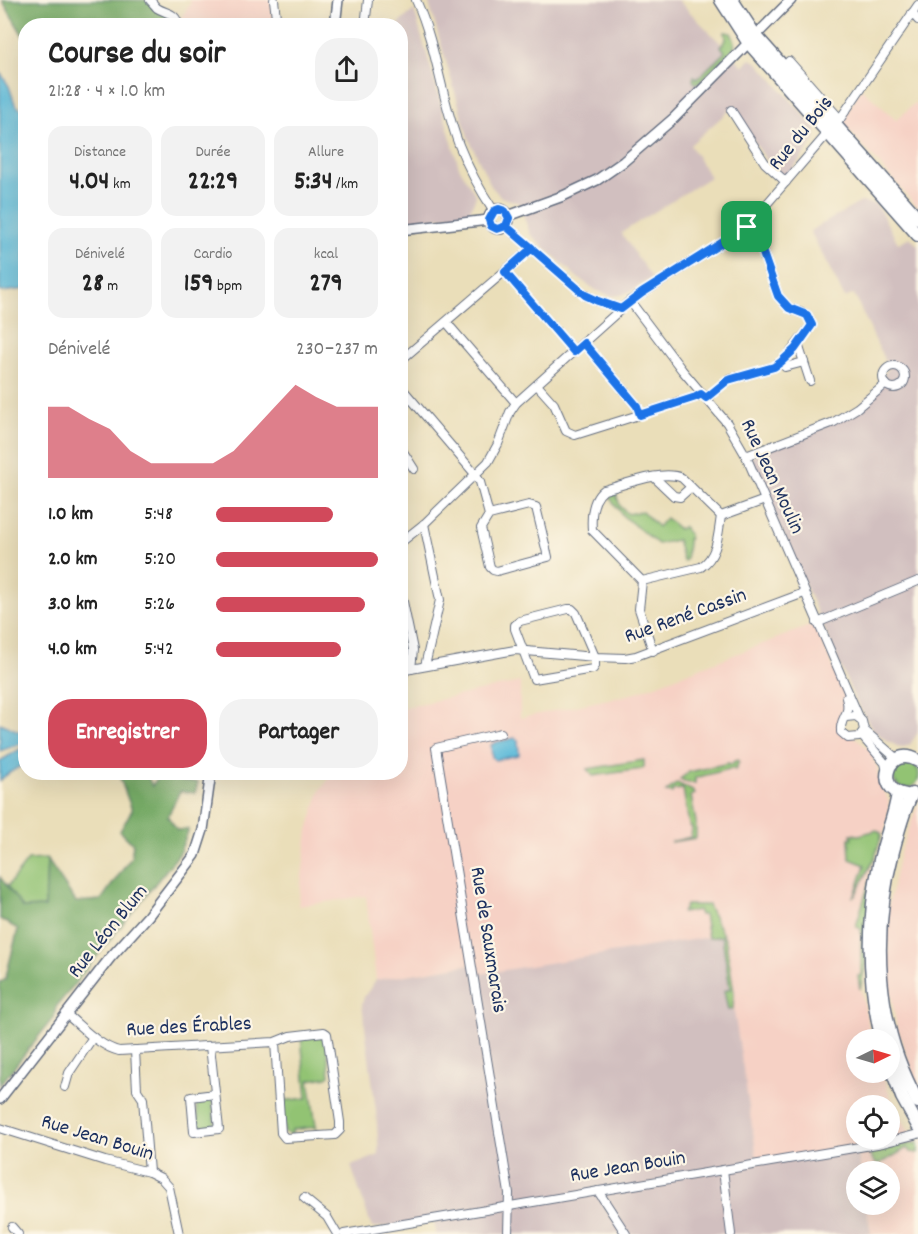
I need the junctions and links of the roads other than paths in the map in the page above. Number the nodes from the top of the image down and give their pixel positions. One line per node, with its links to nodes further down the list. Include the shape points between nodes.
1 (150, 0): 10 (street, via 156,8)
2 (274, 0): 11 (street)
3 (338, 0): 12 (street)
4 (368, 0): 13 (street)
5 (416, 0): 19 (street, via 459,145)
6 (790, 0): 14 (street)
7 (725, 1): 14 (main road)
8 (918, 5): 9 (street, Rue du Bois)
9 (915, 17): 17 (street, Rue du Bois)
10 (176, 18)
11 (276, 18)
12 (336, 18)
13 (366, 18)
14 (752, 38): 17 (main road); 17 (main road); 20 (street, via 663,128 612,170 563,196)
15 (789, 61): 17 (street)
16 (731, 110): 18 (street, via 765,163)
17 (834, 126): 18 (street, Rue du Bois); 21 (main road); 25 (main road)
18 (786, 182): 23 (street, Rue du Bois)
19 (491, 215): 20 (street, via 502,210); 22 (street, via 491,226); 24 (street)
20 (508, 216): 22 (street)
21 (918, 218)
22 (506, 226): 26 (street)
23 (747, 227): 28 (street, Rue du Bois); 32 (street, via 758,239 778,296 789,308 811,319 812,325)
24 (408, 229)
25 (918, 234)
26 (532, 248): 27 (street); 29 (street, via 585,295)
27 (505, 272): 30 (street); 33 (street)
28 (630, 301): 29 (street, Rue du Bois); 41 (street, Rue Jean Moulin)
29 (617, 307): 31 (street, Rue du Bois)
30 (447, 323): 34 (street); 42 (street)
31 (584, 343): 33 (street, Rue du Bois); 43 (street, via 637,406)
32 (798, 344): 35 (street); 36 (street)
33 (574, 352): 39 (street, Rue du Bois)
34 (408, 355)
35 (781, 362): 36 (street, via 785,367); 41 (street, via 728,380)
36 (804, 362): 37 (street)
37 (810, 381)
38 (886, 384): 44 (street, via 834,422)
39 (537, 385): 42 (street, Rue du Bois); 43 (street, via 554,404 566,431 575,435)
40 (408, 395): 47 (street)
41 (703, 396): 43 (street); 44 (street, Rue Jean Moulin, via 731,428)
42 (516, 403): 47 (street, via 492,455)
43 (640, 415)
44 (746, 456): 50 (street, Rue Jean Moulin)
45 (408, 460): 46 (street)
46 (414, 469)
47 (476, 474): 51 (street); 53 (street)
48 (654, 477): 49 (street, via 676,475); 49 (street, via 674,496 680,497); 55 (street, via 604,490 594,505 592,522 598,538)
49 (691, 487): 52 (street)
50 (765, 500): 52 (street); 57 (street, Rue Jean Moulin)
51 (489, 515): 51 (street, via 529,505 536,507 548,557 493,570 481,528)
52 (721, 516): 55 (street, via 715,551 706,564)
53 (424, 524): 54 (street); 62 (street, via 440,600)
54 (408, 537)
55 (642, 581): 61 (street, via 639,609)
56 (918, 581): 58 (street)
57 (804, 593): 58 (street, Rue Jean Moulin); 61 (street, Rue René Cassin)
58 (820, 622): 68 (street, Rue Jean Moulin, via 819,633 848,704); 69 (street, Rue Jean Moulin)
59 (408, 629): 63 (street)
60 (523, 651): 64 (street, Rue René Cassin); 64 (street, via 534,679 593,669); 64 (street, via 515,625 568,609 576,613); 66 (street, Rue René Cassin)
61 (652, 651): 64 (street, Rue René Cassin, via 625,658)
62 (427, 655): 63 (street); 66 (street)
63 (413, 656): 65 (street)
64 (595, 657)
65 (408, 665)
66 (425, 666): 67 (street, Rue René Cassin)
67 (408, 670)
68 (846, 717): 69 (street); 71 (street, Rue Jean Moulin, via 840,725 843,735 851,739)
69 (859, 717): 71 (street, Rue Jean Moulin, via 864,724)
70 (501, 733): 96 (street, Rue de Sauxmarais, via 436,748)
71 (862, 733): 73 (street, Rue Jean Moulin); 74 (street, Rue Jean Moulin)
72 (916, 757): 73 (main road)
73 (897, 759): 74 (main road)
74 (887, 772): 77 (main road, via 889,784)
75 (210, 780): 78 (street, Rue Léon Blum, via 195,855)
76 (916, 791): 77 (main road); 88 (main road, via 897,833 888,871 879,949 890,1033)
77 (898, 793): 79 (main road, via 881,856 870,923 871,975)
78 (66, 1014): 80 (street, Rue des Érables); 87 (street, Rue Léon Blum)
79 (879, 1029)
80 (93, 1036): 83 (street, Rue des Érables, via 111,1049); 85 (street, via 69,1073)
81 (275, 1042): 81 (street, Rue des Érables, via 290,1036 327,1034 340,1122 340,1130 335,1134 285,1138 281,1133); 82 (street, Rue des Érables)
82 (210, 1046): 83 (street, Rue des Érables); 86 (street)
83 (135, 1050): 93 (street, via 137,1090 144,1099)
84 (897, 1083): 89 (main road)
85 (65, 1088)
86 (215, 1094): 86 (street, via 219,1129 194,1132 191,1096)
87 (0, 1099)
88 (918, 1102)
89 (918, 1126)
90 (0, 1128): 93 (street, Rue Jean Bouin)
91 (918, 1134): 92 (street, Rue Jean Bouin)
92 (723, 1170): 94 (street, Rue Jean Bouin); 104 (street)
93 (149, 1172): 99 (street, Rue Jean Bouin, via 169,1187)
94 (598, 1191): 96 (street, Rue Jean Bouin); 103 (street)
95 (304, 1198): 100 (street, via 327,1217)
96 (510, 1206): 101 (street, Rue Jean Bouin); 102 (street)
97 (12, 1227): 98 (street)
98 (18, 1234)
99 (179, 1234)
100 (337, 1234)
101 (344, 1234)
102 (508, 1234)
103 (626, 1234)
104 (731, 1234)

